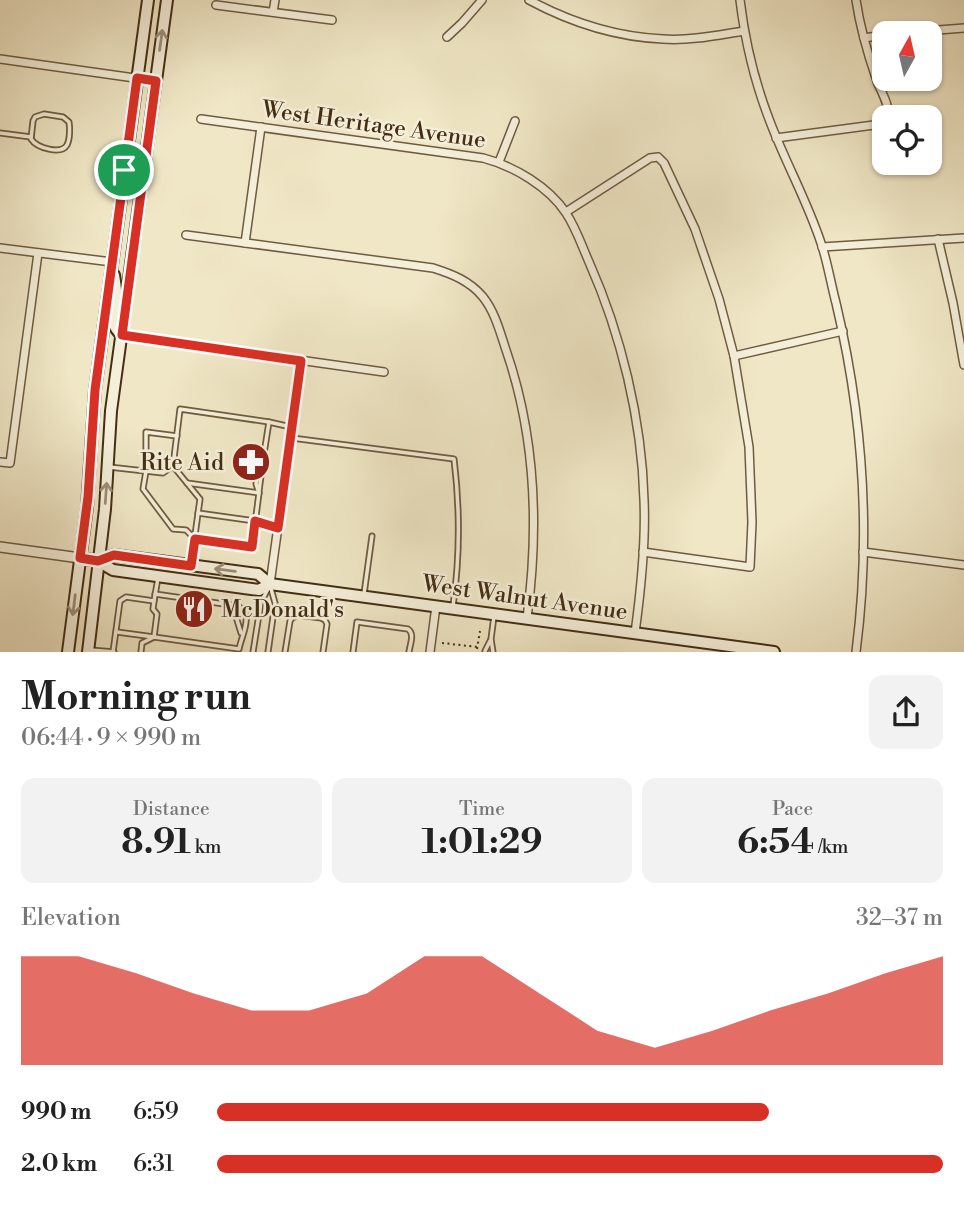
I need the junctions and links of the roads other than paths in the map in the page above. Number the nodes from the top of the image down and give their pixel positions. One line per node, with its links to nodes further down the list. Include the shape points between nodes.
1 (148, 0): 18 (main road)
2 (167, 0): 19 (main road, one-way to 2)
3 (275, 0): 9 (street)
4 (482, 0): 14 (street)
5 (529, 0): 13 (street, via 584,24 627,35 664,39)
6 (740, 0): 13 (street)
7 (856, 0): 16 (street)
8 (216, 5): 9 (street)
9 (273, 12): 10 (street)
10 (332, 20)
11 (964, 28): 12 (street)
12 (942, 30)
13 (744, 31): 27 (street)
14 (447, 37)
15 (872, 37): 16 (street)
16 (864, 38): 20 (street)
17 (0, 59): 18 (street)
18 (137, 78): 19 (street); 37 (main road)
19 (156, 81): 39 (main road)
20 (887, 105)
21 (201, 119): 24 (street, West Heritage Avenue)
22 (515, 121): 28 (street)
23 (872, 125): 27 (street)
24 (261, 127): 28 (street, West Heritage Avenue); 33 (street)
25 (0, 133): 26 (lane)
26 (31, 137): 26 (lane, via 33,121 39,115 69,122 63,149 39,147)
27 (776, 138): 34 (street)
28 (499, 162): 29 (street, West Heritage Avenue, via 545,190)
29 (566, 212): 41 (street, via 658,157 695,229); 63 (street, via 603,293 631,397 644,500)
30 (186, 234): 33 (street)
31 (964, 238): 32 (street)
32 (938, 239): 34 (street); 40 (street)
33 (245, 243): 78 (street, via 433,268 467,282 482,296 494,313 510,362 531,460 534,509)
34 (822, 247): 38 (street)
35 (0, 248): 36 (street)
36 (38, 253): 37 (street); 50 (street, via 10,463)
37 (112, 262): 39 (main road, via 113,322); 65 (main road)
38 (843, 331): 41 (street); 64 (street, via 863,477)
39 (122, 335): 42 (street); 52 (main road)
40 (963, 351): 43 (street)
41 (734, 356): 63 (street, via 749,447 750,568)
42 (301, 361): 44 (street); 46 (street)
43 (964, 365)
44 (384, 372)
45 (268, 422): 46 (lane); 47 (lane, via 180,409); 49 (lane)
46 (291, 427): 48 (street)
47 (177, 436): 51 (lane); 54 (lane, via 146,432)
48 (290, 438): 59 (street); 76 (lane, via 454,459 458,541)
49 (262, 459)
50 (0, 462)
51 (173, 466): 54 (lane, via 163,473); 55 (lane)
52 (107, 467): 54 (lane); 66 (main road, one-way to 52)
53 (260, 468): 56 (lane)
54 (146, 471): 61 (lane, via 143,489 173,528 186,530)
55 (187, 483): 56 (lane); 57 (lane, via 200,499)
56 (259, 493): 58 (lane)
57 (198, 513): 58 (lane); 61 (lane)
58 (255, 521): 59 (lane); 61 (lane, via 252,547)
59 (278, 528): 70 (street)
60 (372, 536): 72 (lane)
61 (195, 539): 68 (lane)
62 (0, 547): 65 (street, West Walnut Avenue)
63 (643, 552): 80 (street)
64 (863, 552): 67 (street); 100 (street)
65 (80, 558): 66 (main road, West Walnut Avenue); 87 (main road, one-way to 87)
66 (98, 561): 68 (main road, West Walnut Avenue, via 114,555); 69 (main road, West Walnut Avenue, via 113,570); 86 (main road)
67 (964, 565)
68 (191, 566): 70 (main road, West Walnut Avenue, one-way to 68, via 258,574)
69 (158, 576): 70 (main road, West Walnut Avenue, via 259,590); 71 (lane)
70 (270, 584): 72 (main road, West Walnut Avenue); 90 (lane, via 261,602); 91 (lane, via 275,603)
71 (155, 594): 73 (lane); 74 (lane)
72 (364, 596): 75 (main road, West Walnut Avenue)
73 (154, 601): 79 (lane, via 120,600); 82 (lane)
74 (231, 605): 81 (lane); 81 (lane, via 242,608 246,615)
75 (436, 606): 76 (main road, West Walnut Avenue); 96 (street)
76 (452, 608): 77 (main road, West Walnut Avenue)
77 (495, 614): 78 (main road, West Walnut Avenue); 83 (lane)
78 (527, 618): 80 (main road, West Walnut Avenue)
79 (116, 632): 82 (lane); 88 (lane)
80 (635, 633): 99 (main road, West Walnut Avenue)
81 (241, 635): 85 (lane)
82 (154, 637): 84 (lane); 89 (lane, via 142,643)
83 (491, 639): 97 (lane); 98 (lane)
84 (231, 650): 85 (lane)
85 (239, 650)
86 (88, 651): 88 (lane)
87 (68, 652)
88 (114, 652)
89 (141, 652)
90 (253, 652)
91 (268, 652)
92 (285, 652): 93 (lane, via 295,615 325,620)
93 (323, 652)
94 (353, 652): 95 (lane, via 357,622 408,629 412,636)
95 (409, 652)
96 (430, 652)
97 (485, 652)
98 (493, 652)
99 (774, 652)
100 (856, 652)

